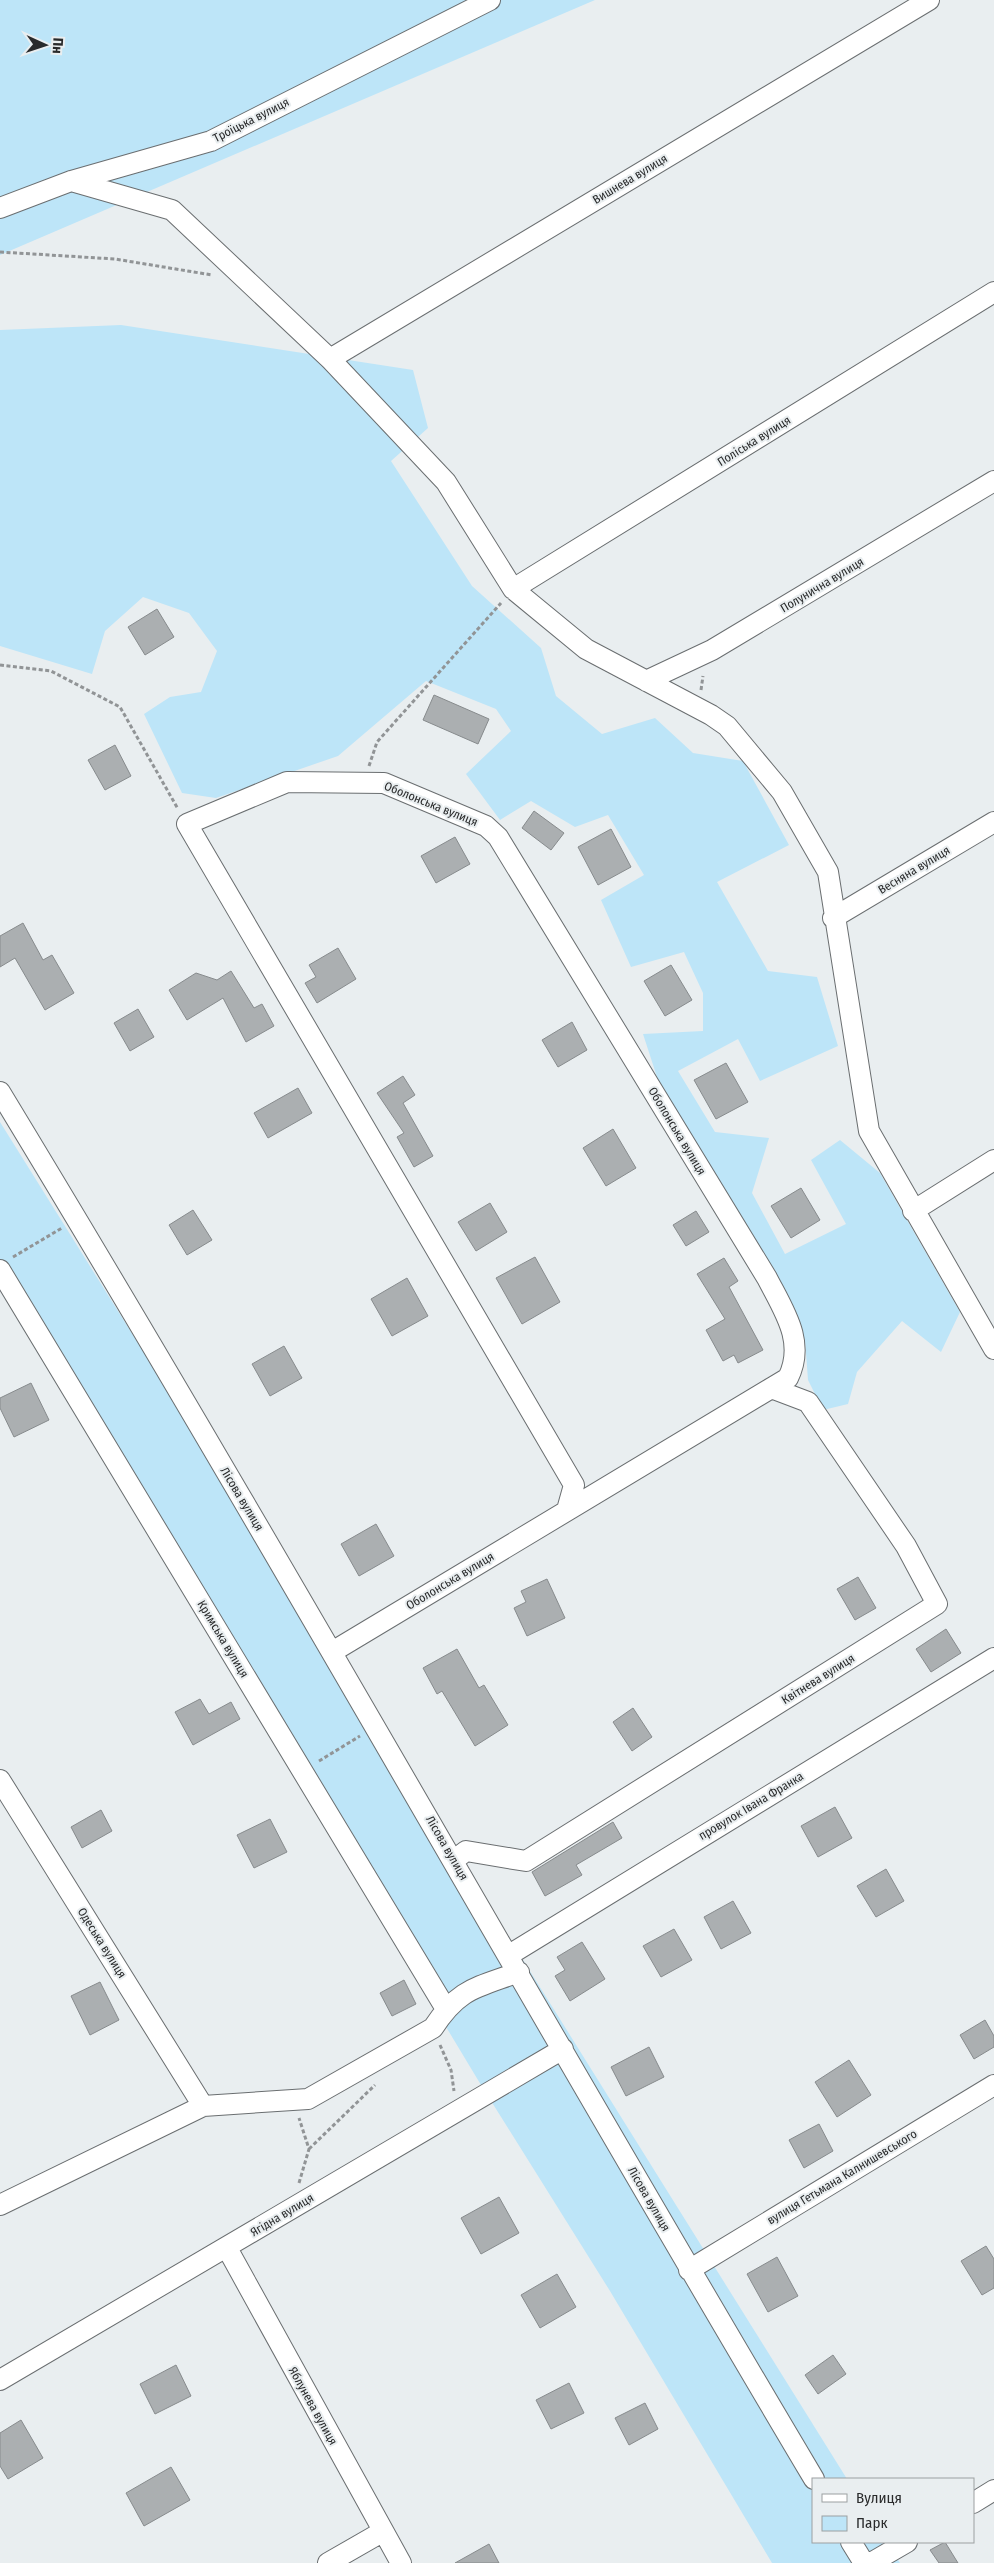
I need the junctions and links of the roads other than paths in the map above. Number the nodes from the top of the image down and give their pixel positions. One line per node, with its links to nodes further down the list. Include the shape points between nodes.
1 (490, 0): 3 (street, Троїцька вулиця, via 211,141)
2 (929, 0): 6 (street, Вишнева вулиця)
3 (71, 181): 4 (street, Троїцька вулиця); 6 (street, via 172,210)
4 (0, 208)
5 (994, 292): 8 (street, Поліська вулиця)
6 (330, 359): 8 (street, via 446,482)
7 (994, 481): 9 (street, Полунична вулиця, via 712,650)
8 (512, 589): 9 (street, via 586,649)
9 (646, 682): 11 (street, via 727,726 782,792 828,872)
10 (994, 822): 11 (street, Весняна вулиця)
11 (833, 918): 14 (street, via 869,1131)
12 (0, 1092): 19 (street, Лісова вулиця)
13 (994, 1160): 14 (street)
14 (913, 1211): 16 (street)
15 (4, 1265): 24 (street, Кримська вулиця)
16 (994, 1349)
17 (771, 1388): 18 (street, Оболонська вулиця); 18 (street, Оболонська вулиця, via 788,1378 795,1365 797,1350 787,1316 767,1278 498,837 476,821 393,787 363,783 287,782 187,824 574,1485); 22 (street, Квітнева вулиця, via 808,1402 906,1546 937,1604 526,1862 466,1851)
18 (567, 1510): 19 (street, Оболонська вулиця)
19 (332, 1652): 22 (street, Лісова вулиця)
20 (994, 1658): 23 (street, провулок Івана Франка)
21 (0, 1780): 27 (street, Одеська вулиця)
22 (454, 1860): 23 (street, Лісова вулиця)
23 (514, 1963): 24 (street, провулок Івана Франка, via 464,1992); 25 (street, Лісова вулиця)
24 (446, 2009): 27 (street, провулок Івана Франка, via 433,2028 308,2099)
25 (563, 2049): 29 (street, Ягідна вулиця); 30 (street, Лісова вулиця)
26 (994, 2085): 30 (street, вулиця Гетьмана Калнишевського)
27 (203, 2106): 28 (street)
28 (0, 2205)
29 (227, 2248): 31 (street, Ягідна вулиця); 35 (street, Яблунева вулиця)
30 (689, 2270): 32 (street, Лісова вулиця)
31 (0, 2380)
32 (813, 2478)
33 (994, 2490): 34 (street)
34 (974, 2501)
35 (382, 2532): 38 (street); 39 (street, Яблунева вулиця)
36 (852, 2543): 40 (street)
37 (905, 2543): 41 (street)
38 (328, 2563)
39 (401, 2563)
40 (864, 2563)
41 (871, 2563)

